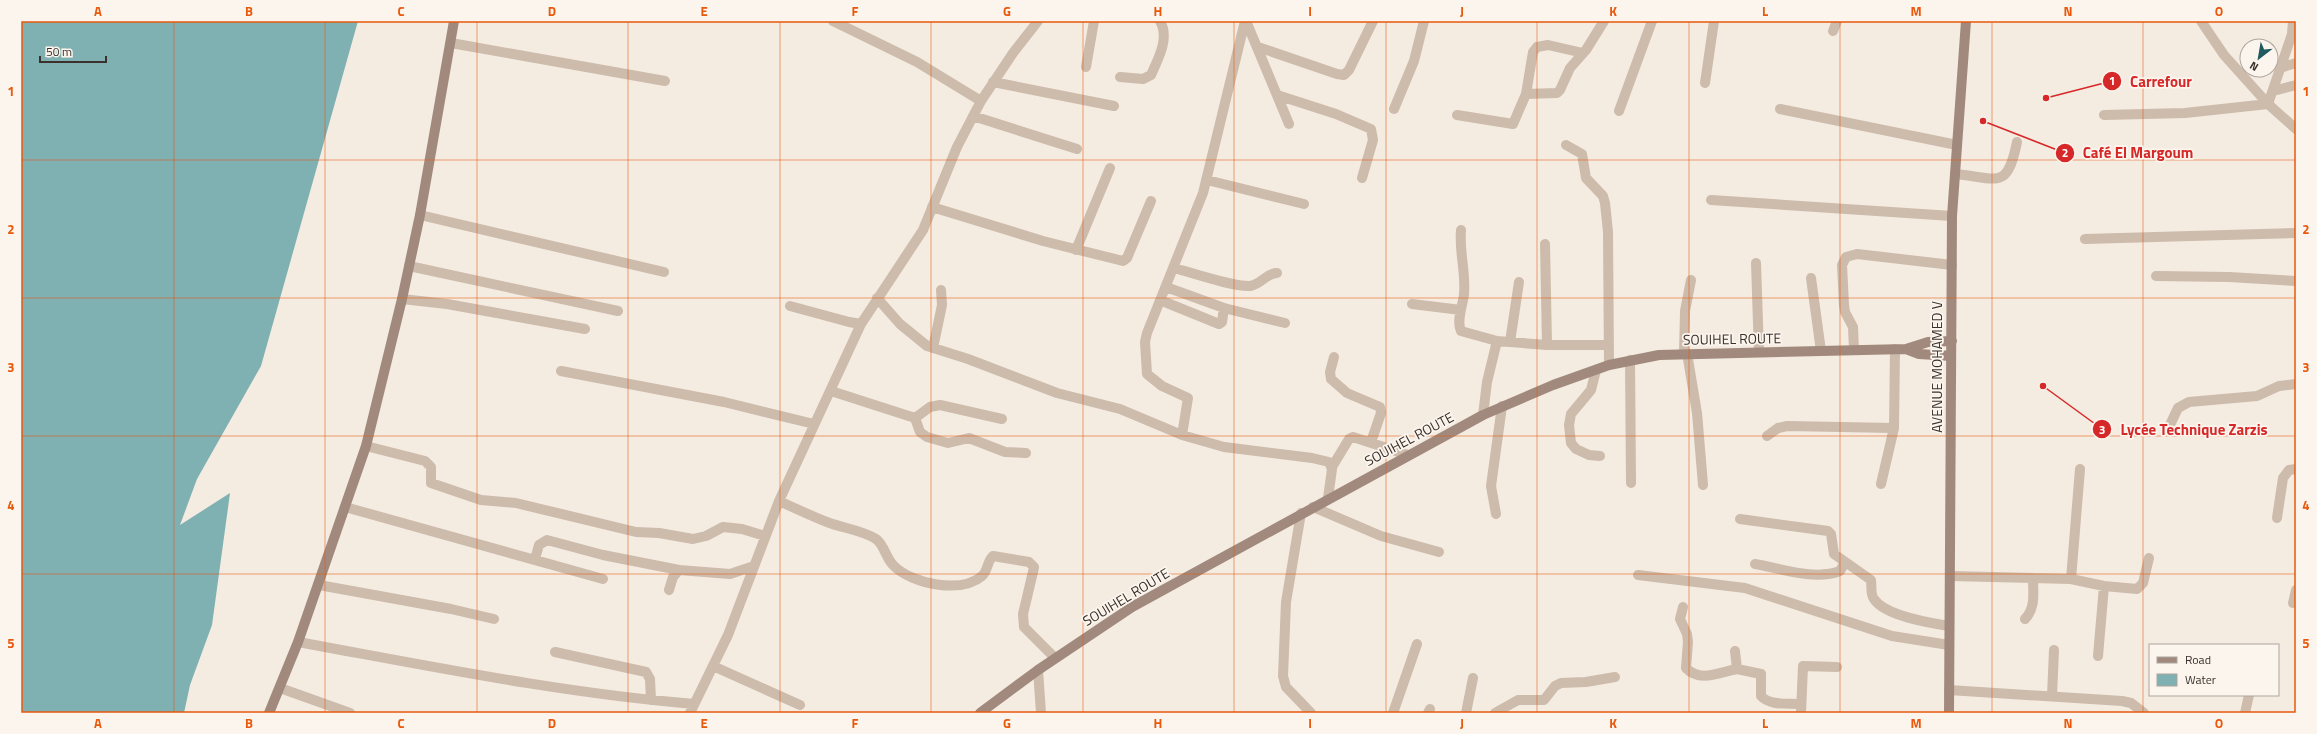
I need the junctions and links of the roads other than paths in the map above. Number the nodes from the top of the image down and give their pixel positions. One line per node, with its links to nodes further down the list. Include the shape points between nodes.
1 (454, 21): 17 (main road)
2 (833, 21): 31 (street, via 917,62)
3 (1038, 21): 25 (street)
4 (1094, 21): 21 (street)
5 (1160, 21): 23 (street, via 1164,27 1165,37 1151,76 1143,79)
6 (1373, 21): 18 (street, via 1344,75)
7 (1424, 21): 34 (street, via 1414,61)
8 (1604, 21): 19 (street)
9 (1652, 21): 36 (street)
10 (1714, 21): 26 (street)
11 (1837, 21): 16 (street)
12 (1966, 21): 44 (main road, AVENUE MOHAMED V)
13 (2201, 21): 32 (street, via 2224,55)
14 (2293, 21): 22 (street, via 2292,34)
15 (1245, 23): 18 (street); 49 (street)
16 (1833, 31)
17 (450, 43): 24 (street); 54 (main road)
18 (1258, 47): 30 (street)
19 (1583, 53): 29 (street, via 1570,68 1557,93); 29 (street, via 1548,45 1537,47 1533,52)
20 (2296, 64): 22 (street)
21 (1086, 67)
22 (2280, 68): 28 (street)
23 (1120, 77)
24 (665, 81)
25 (993, 82): 31 (street); 33 (street)
26 (1705, 82)
27 (2296, 85): 28 (street)
28 (2272, 90): 32 (street)
29 (1526, 94): 37 (street, via 1513,124)
30 (1277, 95): 40 (street); 48 (street, via 1336,114 1371,129 1373,140)
31 (981, 101): 39 (street)
32 (2268, 104): 38 (street, via 2185,113); 41 (street)
33 (1114, 106)
34 (1394, 109)
35 (1780, 109): 44 (street)
36 (1620, 111)
37 (1457, 115)
38 (2104, 115)
39 (973, 116): 45 (street); 53 (street)
40 (1288, 124)
41 (2295, 126)
42 (2018, 142): 47 (street, via 2013,163 2007,174 2000,179)
43 (1566, 145): 89 (street, via 1582,154 1586,178 1601,192 1605,203 1608,232)
44 (1957, 145): 47 (main road, AVENUE MOHAMED V)
45 (1077, 149)
46 (1110, 168): 60 (street)
47 (1955, 174): 55 (main road, AVENUE MOHAMED V)
48 (1362, 178)
49 (1207, 180): 52 (street); 64 (street)
50 (1711, 200): 55 (street)
51 (1151, 201): 60 (street, via 1125,260)
52 (1304, 204)
53 (932, 207): 60 (street); 74 (street, via 923,230)
54 (420, 215): 63 (main road); 65 (street)
55 (1952, 216): 62 (main road, AVENUE MOHAMED V)
56 (1461, 230): 80 (street, via 1460,248 1464,256 1465,282)
57 (2296, 233): 58 (street)
58 (2085, 239)
59 (1545, 244): 88 (street)
60 (1076, 250)
61 (1756, 262): 95 (street)
62 (1952, 265): 86 (main road, AVENUE MOHAMED V); 93 (street, via 1857,254 1846,257 1842,265 1844,305 1853,327)
63 (409, 266): 75 (main road); 81 (street)
64 (1174, 268): 66 (street, via 1243,286 1258,284 1271,273); 72 (street)
65 (664, 272)
66 (1277, 273)
67 (2156, 276): 70 (street)
68 (1811, 278): 94 (street)
69 (1691, 280): 96 (street, via 1684,311)
70 (2296, 281)
71 (1519, 282): 87 (street)
72 (1166, 288): 76 (street); 79 (street)
73 (941, 290): 90 (street, via 942,305)
74 (877, 298): 83 (street); 90 (street, via 920,342)
75 (402, 300): 84 (street, via 447,304); 115 (main road)
76 (1160, 300): 79 (street, via 1218,324 1222,322); 112 (street, via 1145,342 1146,369 1147,374 1162,386 1188,398)
77 (1412, 304): 80 (street)
78 (790, 306): 83 (street)
79 (1224, 308): 82 (street)
80 (1461, 310): 85 (street, via 1461,331)
81 (618, 311)
82 (1286, 323)
83 (861, 324): 104 (street)
84 (585, 329)
85 (1498, 341): 87 (street); 106 (street, via 1487,382)
86 (1952, 341): 92 (main road, via 1928,342); 97 (main road, AVENUE MOHAMED V)
87 (1510, 342): 88 (street)
88 (1547, 345): 89 (street)
89 (1608, 345): 100 (street)
90 (933, 348): 112 (street, via 1057,393 1120,409)
91 (1895, 349): 92 (main road, SOUIHEL ROUTE); 93 (main road, SOUIHEL ROUTE); 110 (street)
92 (1906, 349): 97 (main road, via 1919,354)
93 (1854, 350): 94 (main road, SOUIHEL ROUTE)
94 (1821, 351): 95 (main road, SOUIHEL ROUTE)
95 (1759, 352): 96 (main road, SOUIHEL ROUTE)
96 (1685, 353): 99 (main road, SOUIHEL ROUTE); 124 (street, via 1697,413)
97 (1951, 356): 142 (main road, AVENUE MOHAMED V)
98 (1334, 357): 114 (street, via 1331,379 1347,392 1380,407 1381,413)
99 (1630, 360): 100 (main road, SOUIHEL ROUTE); 122 (street)
100 (1609, 365): 101 (main road, SOUIHEL ROUTE)
101 (1596, 370): 105 (main road, SOUIHEL ROUTE); 118 (street, via 1590,390 1571,414 1569,425 1570,443 1589,455)
102 (561, 371): 109 (street, via 724,402)
103 (2296, 384): 111 (street, via 2279,386 2257,396 2189,402 2178,408)
104 (831, 391): 107 (street); 109 (street)
105 (1502, 406): 106 (main road, SOUIHEL ROUTE); 130 (street, via 1491,486)
106 (1483, 415): 117 (main road, SOUIHEL ROUTE)
107 (915, 418): 108 (street, via 930,407 940,405); 116 (street, via 920,432 940,442 951,444 969,438 1005,452)
108 (1002, 419)
109 (814, 424): 126 (street)
110 (1894, 428): 113 (street, via 1787,426 1778,428); 123 (street)
111 (2168, 429)
112 (1182, 434): 119 (street, via 1239,451 1312,458 1329,462)
113 (1767, 436)
114 (1371, 442): 117 (street); 119 (street, via 1351,438)
115 (366, 446): 127 (main road); 133 (street, via 425,461 430,466 431,483 482,500 516,503 636,532 693,538 706,536 723,527)
116 (1026, 453)
117 (1408, 455): 125 (main road, SOUIHEL ROUTE)
118 (1600, 456)
119 (1332, 467): 125 (street)
120 (2296, 468): 131 (street, via 2289,470 2284,478)
121 (2080, 469): 145 (street)
122 (1631, 483)
123 (1880, 484)
124 (1703, 485)
125 (1328, 498): 128 (main road, SOUIHEL ROUTE)
126 (779, 501): 133 (street); 162 (street, via 827,522 874,538 881,544 885,555 896,568 916,579 946,586 962,586 983,576 994,556 1029,562 1034,568 1023,614 1024,627)
127 (345, 507): 136 (street); 146 (main road)
128 (1313, 507): 129 (main road, SOUIHEL ROUTE); 134 (street, via 1381,536)
129 (1301, 513): 162 (main road, SOUIHEL ROUTE, via 1132,607); 181 (street, via 1286,602 1283,676 1286,688)
130 (1496, 514)
131 (2277, 518)
132 (1740, 519): 137 (street, via 1828,531 1831,534 1834,554)
133 (765, 536): 139 (street)
134 (1439, 552)
135 (2149, 558): 147 (street, via 2141,587 2133,589)
136 (535, 559): 140 (street, via 539,545 547,540 603,555); 144 (street)
137 (1845, 562): 138 (street, via 1840,570 1828,573 1805,573); 154 (street, via 1871,580 1872,596 1877,602 1908,618)
138 (1755, 564)
139 (754, 566): 140 (street, via 730,574); 163 (street, via 728,635)
140 (679, 570): 148 (street, via 673,577)
141 (1638, 575): 157 (street, via 1746,588 1892,636)
142 (1950, 576): 143 (street); 154 (main road, AVENUE MOHAMED V)
143 (2033, 578): 145 (street); 153 (street, via 2034,605)
144 (604, 579)
145 (2071, 579): 147 (street)
146 (318, 585): 152 (street); 155 (main road)
147 (2104, 586): 161 (street)
148 (669, 590)
149 (2296, 590): 150 (street)
150 (2293, 603)
151 (1683, 607): 165 (street, via 1680,619 1688,642 1686,668 1690,672 1704,676)
152 (494, 619)
153 (2025, 619)
154 (1949, 626): 157 (main road, AVENUE MOHAMED V)
155 (298, 642): 169 (main road); 173 (street, via 483,677)
156 (1416, 644): 182 (street)
157 (1949, 645): 170 (main road, AVENUE MOHAMED V)
158 (2054, 650): 171 (street)
159 (1735, 651): 165 (street)
160 (554, 652): 173 (street, via 646,672 650,679)
161 (2098, 656)
162 (1055, 658): 166 (main road, SOUIHEL ROUTE)
163 (713, 666): 174 (street); 175 (street)
164 (1837, 667): 176 (street, via 1803,666)
165 (1737, 668): 176 (street, via 1761,674 1761,696 1764,699)
166 (1038, 670): 179 (main road, SOUIHEL ROUTE); 180 (street)
167 (1473, 678): 183 (street)
168 (1615, 678): 184 (street, via 1558,684 1544,700 1518,700)
169 (280, 688): 177 (main road); 178 (street)
170 (1949, 690): 171 (street); 185 (main road, AVENUE MOHAMED V)
171 (2052, 696): 186 (street, via 2122,701)
172 (2250, 696): 187 (street)
173 (651, 700): 175 (street)
174 (800, 705)
175 (692, 708)
176 (1801, 708)
177 (269, 713)
178 (350, 713)
179 (980, 713)
180 (1041, 713)
181 (1310, 713)
182 (1393, 713)
183 (1466, 713)
184 (1495, 713)
185 (1949, 713)
186 (2144, 713)
187 (2245, 713)

